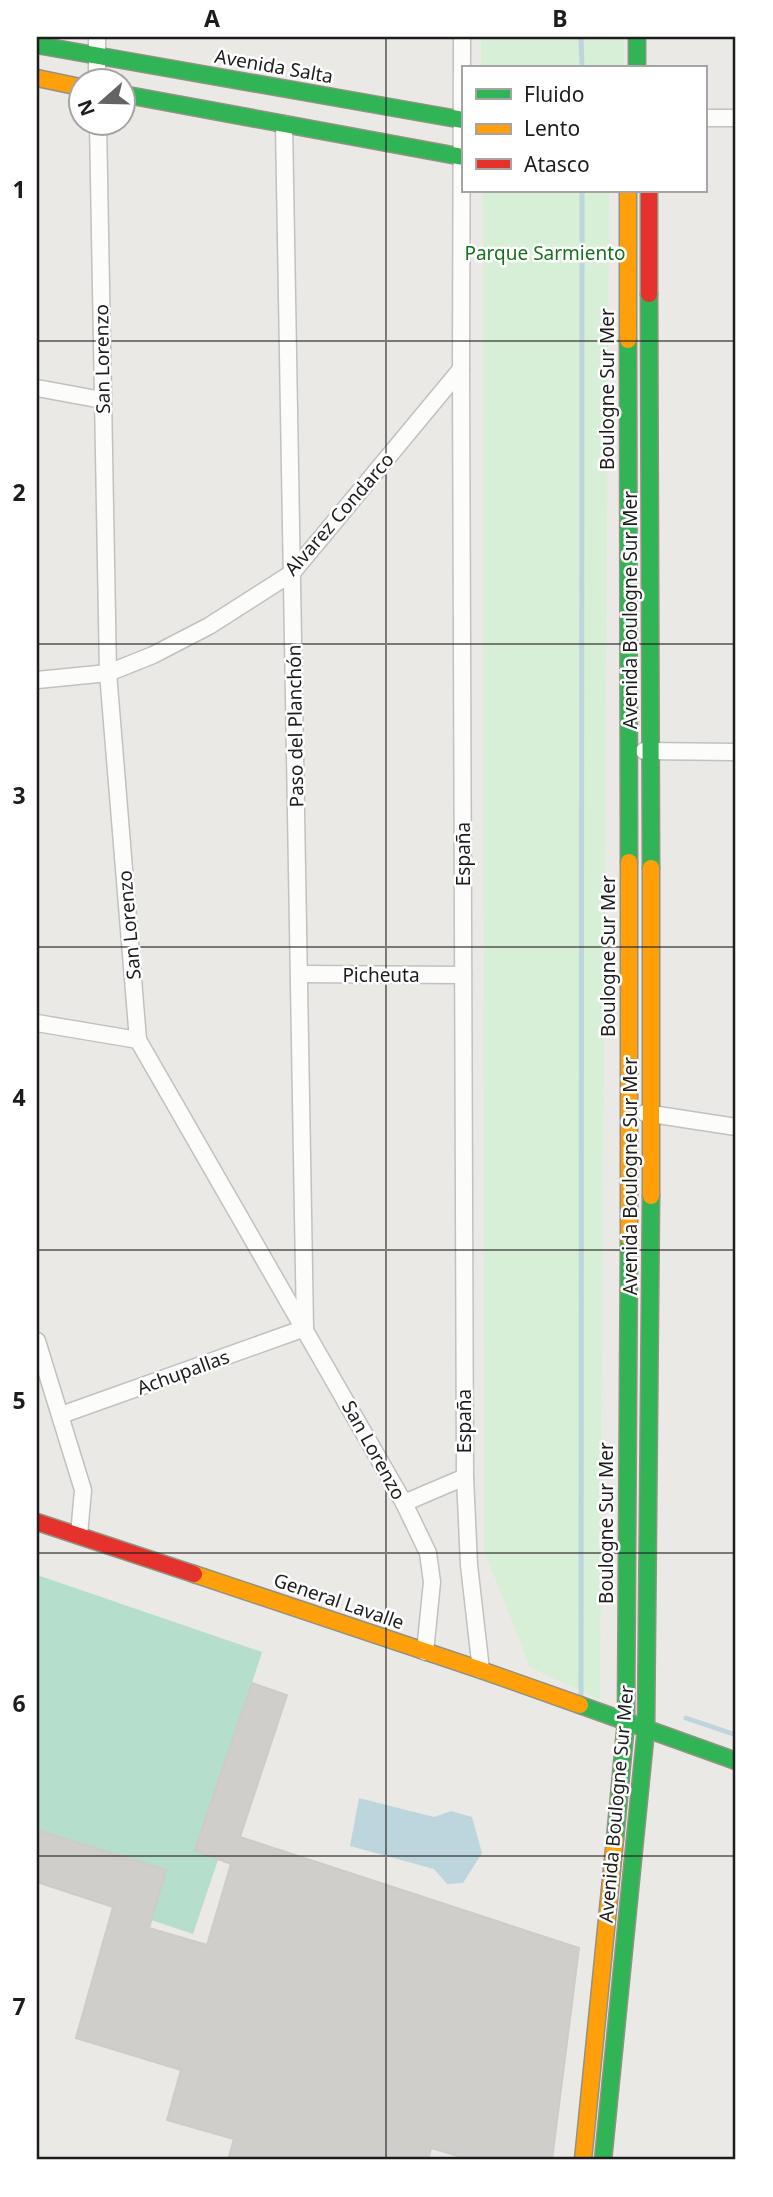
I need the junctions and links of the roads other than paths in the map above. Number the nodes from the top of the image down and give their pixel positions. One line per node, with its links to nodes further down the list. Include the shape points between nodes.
1 (97, 37): 5 (street)
2 (462, 37): 7 (street, España)
3 (637, 37): 8 (main road)
4 (37, 45): 5 (main road, Avenida Salta)
5 (97, 56): 6 (street); 14 (main road, Avenida Salta)
6 (97, 66)
7 (462, 66)
8 (637, 66)
9 (37, 78): 10 (main road)
10 (66, 83)
11 (136, 97): 15 (main road)
12 (706, 118): 13 (street)
13 (736, 118)
14 (462, 120)
15 (284, 124): 17 (main road); 23 (street, Paso del Planchón)
16 (98, 136): 22 (street, San Lorenzo)
17 (462, 157): 20 (street, España)
18 (628, 192): 26 (main road, Boulogne Sur Mer)
19 (649, 192): 27 (main road, Avenida Boulogne Sur Mer)
20 (461, 369): 23 (street, Alvarez Condarco); 30 (street, España)
21 (37, 387): 22 (street)
22 (102, 400): 24 (street, San Lorenzo)
23 (292, 573): 24 (street, Alvarez Condarco, via 209,626); 29 (street, Paso del Planchón)
24 (108, 673): 25 (street, Alvarez Condarco); 32 (street, San Lorenzo)
25 (37, 680)
26 (629, 750): 27 (street); 33 (main road, Boulogne Sur Mer)
27 (651, 751): 28 (street); 34 (main road, Avenida Boulogne Sur Mer)
28 (736, 752)
29 (299, 974): 30 (street, Picheuta); 36 (street, Paso del Planchón)
30 (463, 975): 39 (street, España)
31 (37, 1023): 32 (street)
32 (138, 1040): 36 (street, San Lorenzo)
33 (629, 1110): 34 (street); 45 (main road, Boulogne Sur Mer)
34 (652, 1114): 35 (street); 46 (main road, Avenida Boulogne Sur Mer)
35 (736, 1127)
36 (305, 1328): 38 (street, Achupallas); 40 (street, San Lorenzo)
37 (37, 1341): 38 (street)
38 (61, 1415): 42 (street, via 83,1490)
39 (465, 1477): 40 (street); 44 (street, España)
40 (404, 1503): 43 (street, San Lorenzo, via 428,1553 432,1582)
41 (37, 1522): 42 (main road, General Lavalle)
42 (79, 1535): 43 (main road, General Lavalle)
43 (425, 1652): 44 (main road, General Lavalle)
44 (481, 1670): 45 (main road, General Lavalle)
45 (626, 1722): 46 (main road, General Lavalle); 48 (main road, Avenida Boulogne Sur Mer)
46 (646, 1730): 47 (main road, General Lavalle); 49 (main road, Avenida Boulogne Sur Mer)
47 (736, 1761)
48 (583, 2160)
49 (603, 2160)

